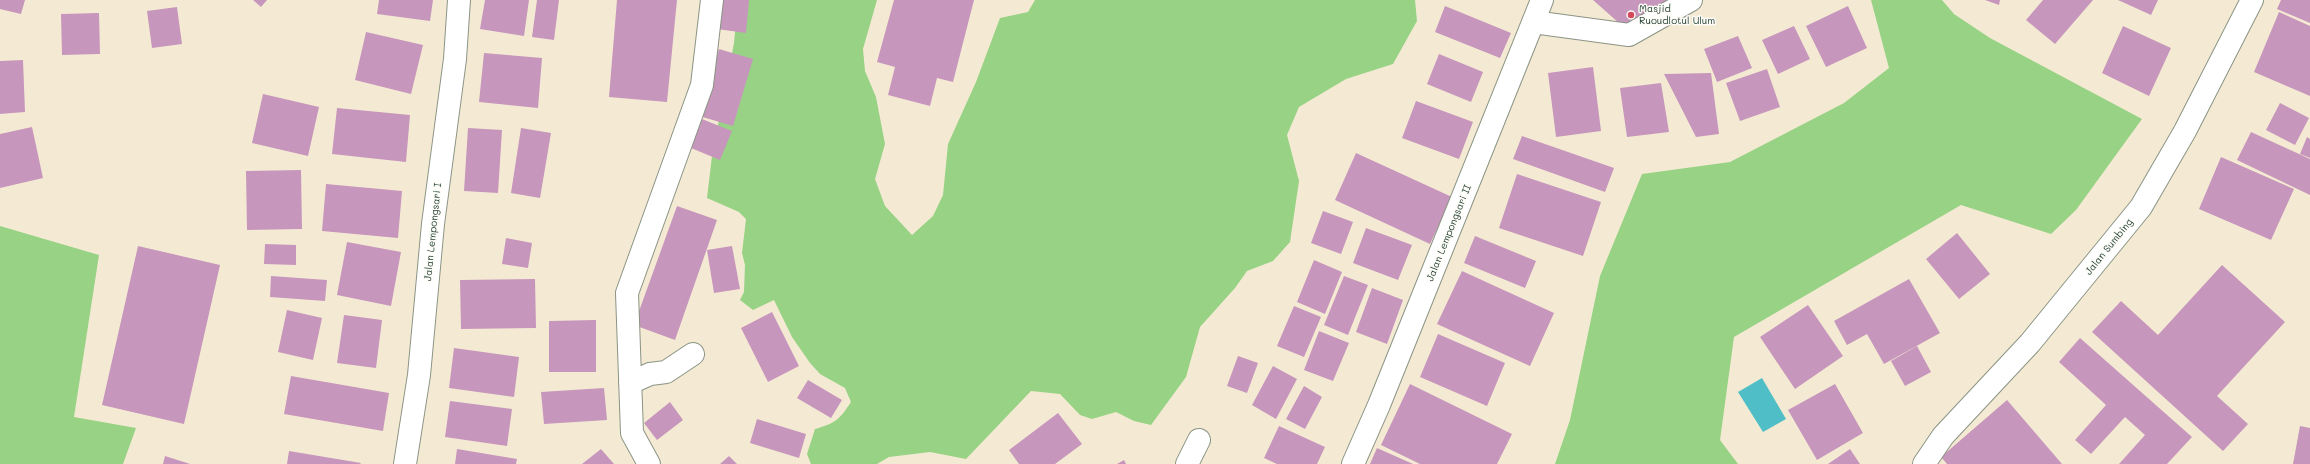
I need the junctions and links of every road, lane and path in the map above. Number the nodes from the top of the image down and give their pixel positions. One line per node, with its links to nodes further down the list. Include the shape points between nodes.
1 (459, 0): 10 (street, Jalan Lempongsari I, via 455,59 433,224 419,375)
2 (712, 0): 8 (street, via 702,85 627,294)
3 (1542, 0): 6 (street, Jalan Lempongsari II)
4 (1691, 0): 6 (street, via 1629,34)
5 (2252, 0): 14 (street, Jalan Sumbing, via 2185,131 2141,207 2030,343 1943,436)
6 (1533, 22): 13 (street, Jalan Lempongsari II, via 1380,405)
7 (694, 354): 8 (street, via 666,372 650,374)
8 (630, 383): 11 (street, via 632,434)
9 (1199, 440): 12 (street)
10 (405, 464)
11 (649, 464)
12 (1187, 464)
13 (1353, 464)
14 (1924, 464)

